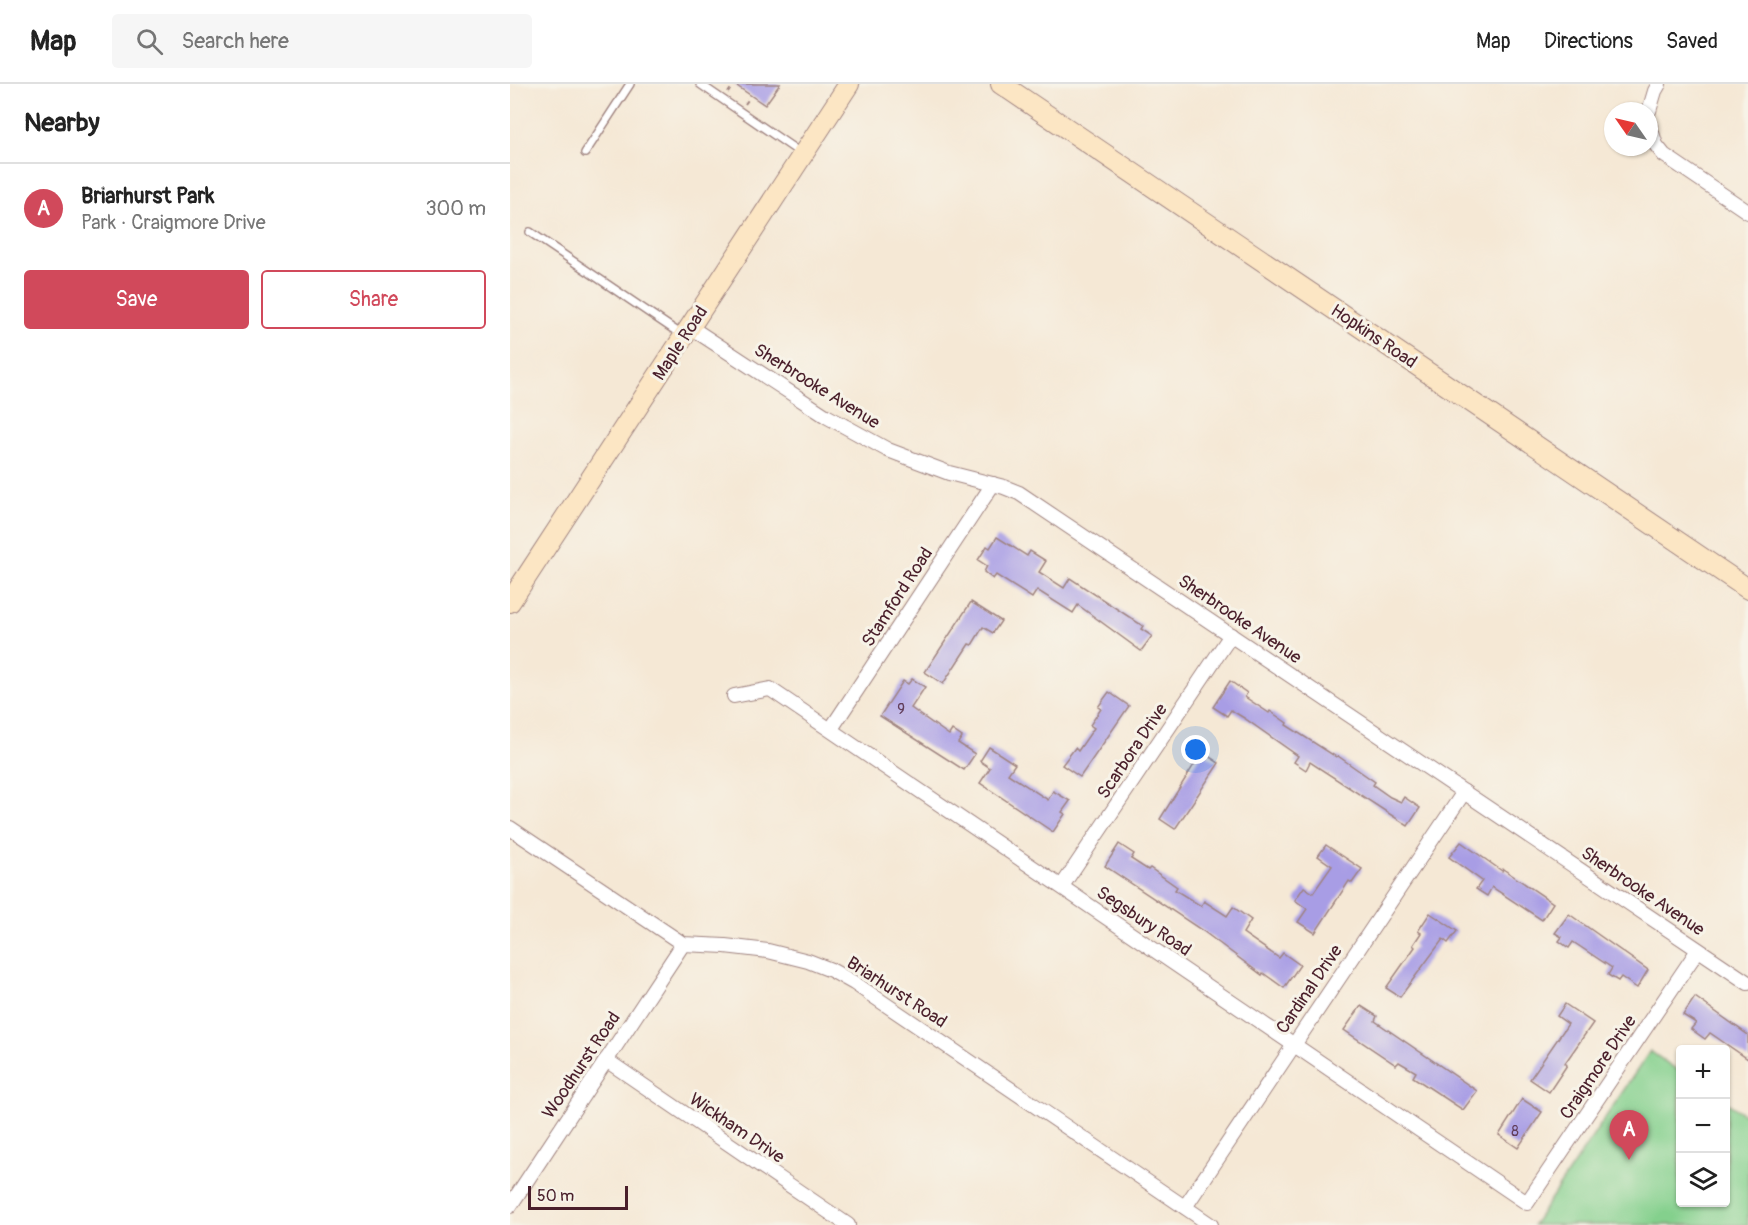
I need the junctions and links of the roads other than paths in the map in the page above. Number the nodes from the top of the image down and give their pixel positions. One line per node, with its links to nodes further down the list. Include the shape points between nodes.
1 (630, 84): 8 (lane)
2 (700, 84): 9 (lane)
3 (849, 84): 9 (street, Maple Road)
4 (1000, 84): 14 (street, Hopkins Road)
5 (1659, 84): 6 (street)
6 (1652, 102)
7 (1658, 148): 10 (street, via 1664,156)
8 (585, 153)
9 (803, 155): 12 (street, Maple Road)
10 (1748, 212)
11 (531, 232): 12 (lane)
12 (687, 332): 13 (street, Sherbrooke Avenue, via 888,450 949,473); 15 (street, Maple Road)
13 (993, 484): 16 (street, Sherbrooke Avenue, via 1019,493); 18 (street, Stamford Road)
14 (1746, 583)
15 (510, 602)
16 (1231, 635): 19 (street, Sherbrooke Avenue); 21 (street, Scarbora Drive)
17 (734, 696): 18 (street, Segsbury Road, via 770,689)
18 (831, 729): 21 (street, Segsbury Road)
19 (1464, 792): 23 (street, Sherbrooke Avenue); 25 (street, Cardinal Drive)
20 (510, 828): 22 (street)
21 (1062, 886): 25 (street, Segsbury Road)
22 (683, 944): 26 (street, Woodhurst Road); 29 (street, Briarhurst Road, via 768,951 831,970)
23 (1698, 950): 24 (street, Sherbrooke Avenue); 27 (street, Craigmore Drive)
24 (1748, 983)
25 (1294, 1044): 27 (street, Segsbury Road); 29 (street, Cardinal Drive)
26 (606, 1060): 28 (street, Woodhurst Road); 30 (street, Wickham Drive)
27 (1527, 1203)
28 (510, 1206)
29 (1185, 1207): 31 (street, Briarhurst Road)
30 (848, 1225)
31 (1211, 1225)

